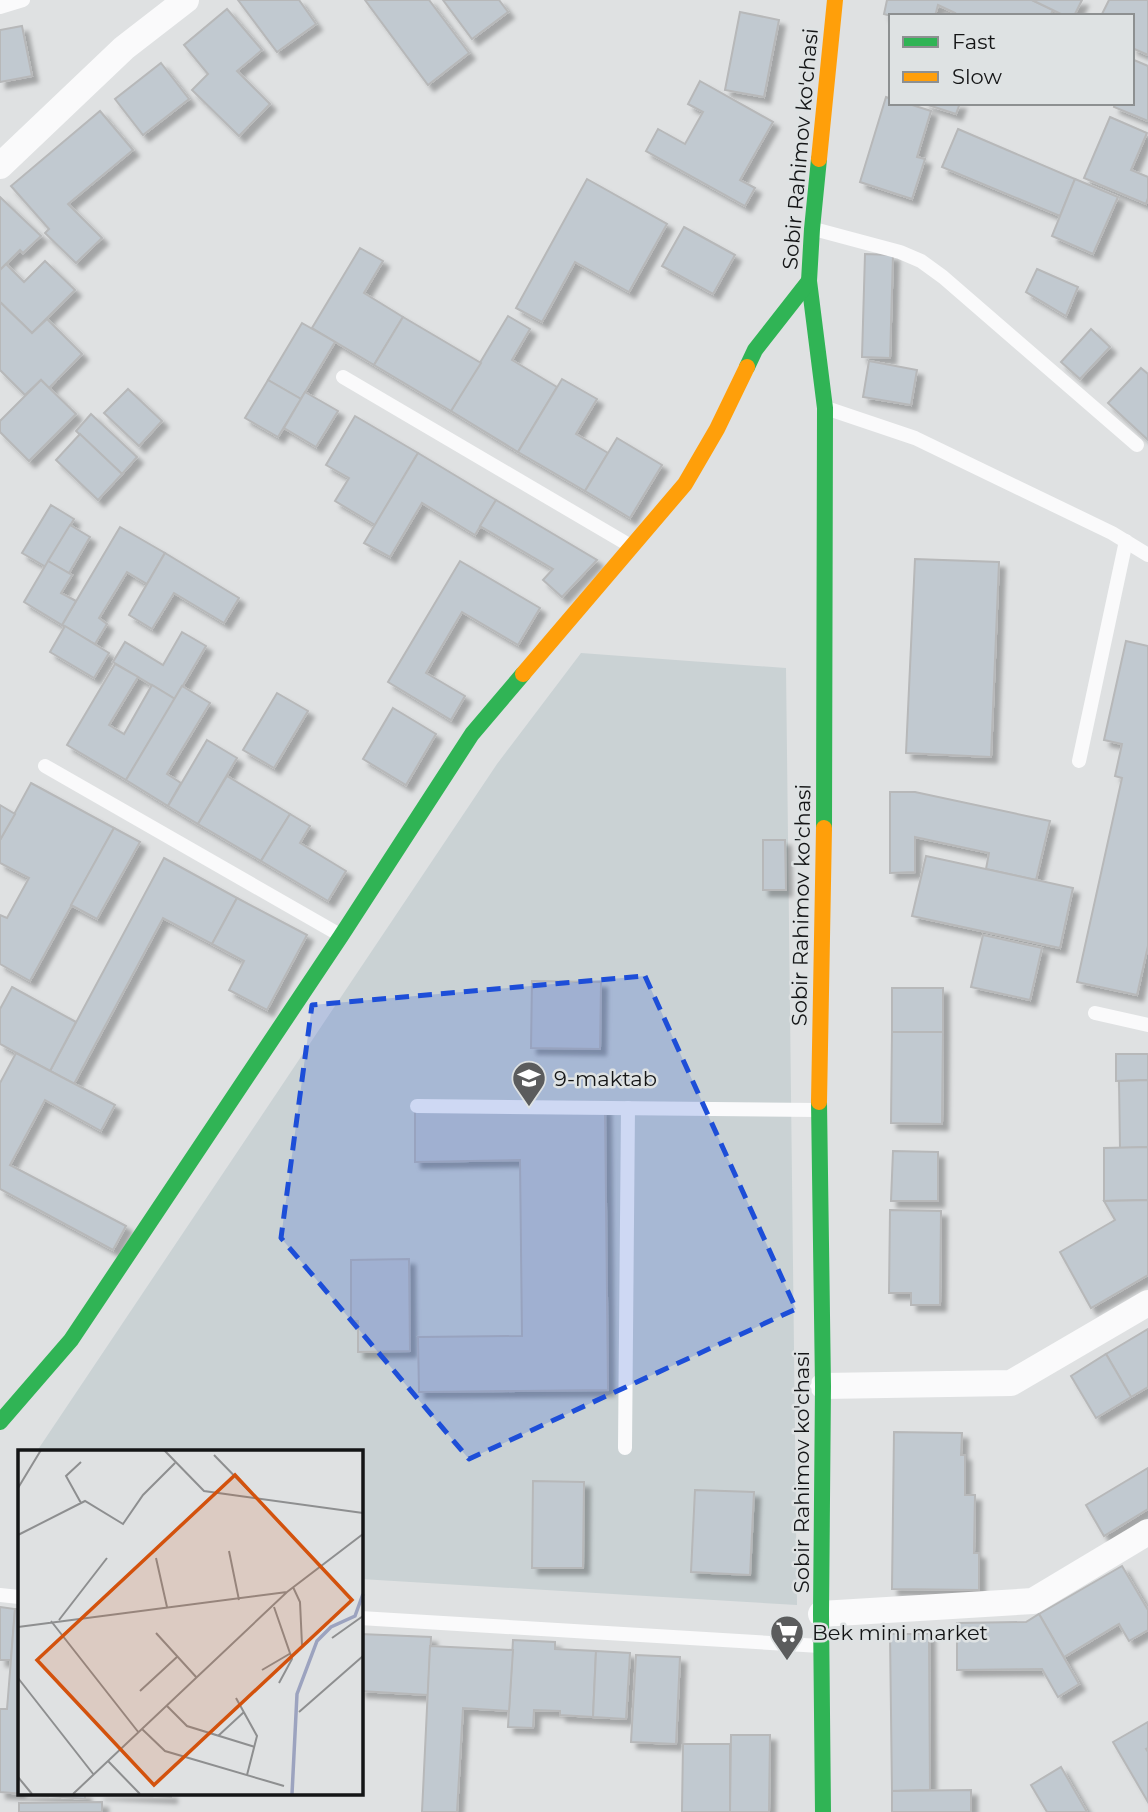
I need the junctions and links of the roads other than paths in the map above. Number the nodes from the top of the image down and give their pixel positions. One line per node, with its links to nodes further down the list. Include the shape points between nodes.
1 (23, 0): 4 (lane)
2 (184, 0): 5 (street, via 124,48)
3 (835, 0): 6 (street, Sobir Rahimov ko'chasi)
4 (0, 7)
5 (0, 166)
6 (812, 229): 7 (street, Sobir Rahimov ko'chasi); 10 (lane, via 900,251 921,261)
7 (809, 281): 9 (street, Sobir Rahimov ko'chasi); 12 (street, via 755,350 685,484)
8 (343, 377): 12 (lane)
9 (825, 408): 11 (lane, via 915,438); 21 (street, Sobir Rahimov ko'chasi)
10 (1137, 445)
11 (1126, 541): 13 (lane); 14 (lane)
12 (632, 547): 16 (street, via 472,734)
13 (1148, 555)
14 (1079, 761)
15 (45, 766): 16 (lane)
16 (341, 936): 24 (street, via 71,1340)
17 (1095, 1013): 18 (lane)
18 (1148, 1025)
19 (417, 1106): 20 (lane)
20 (628, 1108): 21 (lane); 25 (lane)
21 (819, 1110): 23 (street, Sobir Rahimov ko'chasi)
22 (1148, 1303): 23 (street, via 1011,1383)
23 (822, 1386): 29 (street, Sobir Rahimov ko'chasi)
24 (0, 1422)
25 (625, 1448)
26 (1148, 1532): 29 (street, via 1033,1601)
27 (0, 1595): 28 (lane)
28 (18, 1597)
29 (821, 1614): 31 (street, Sobir Rahimov ko'chasi)
30 (362, 1618): 31 (lane)
31 (821, 1647): 32 (street, Sobir Rahimov ko'chasi)
32 (823, 1812)

